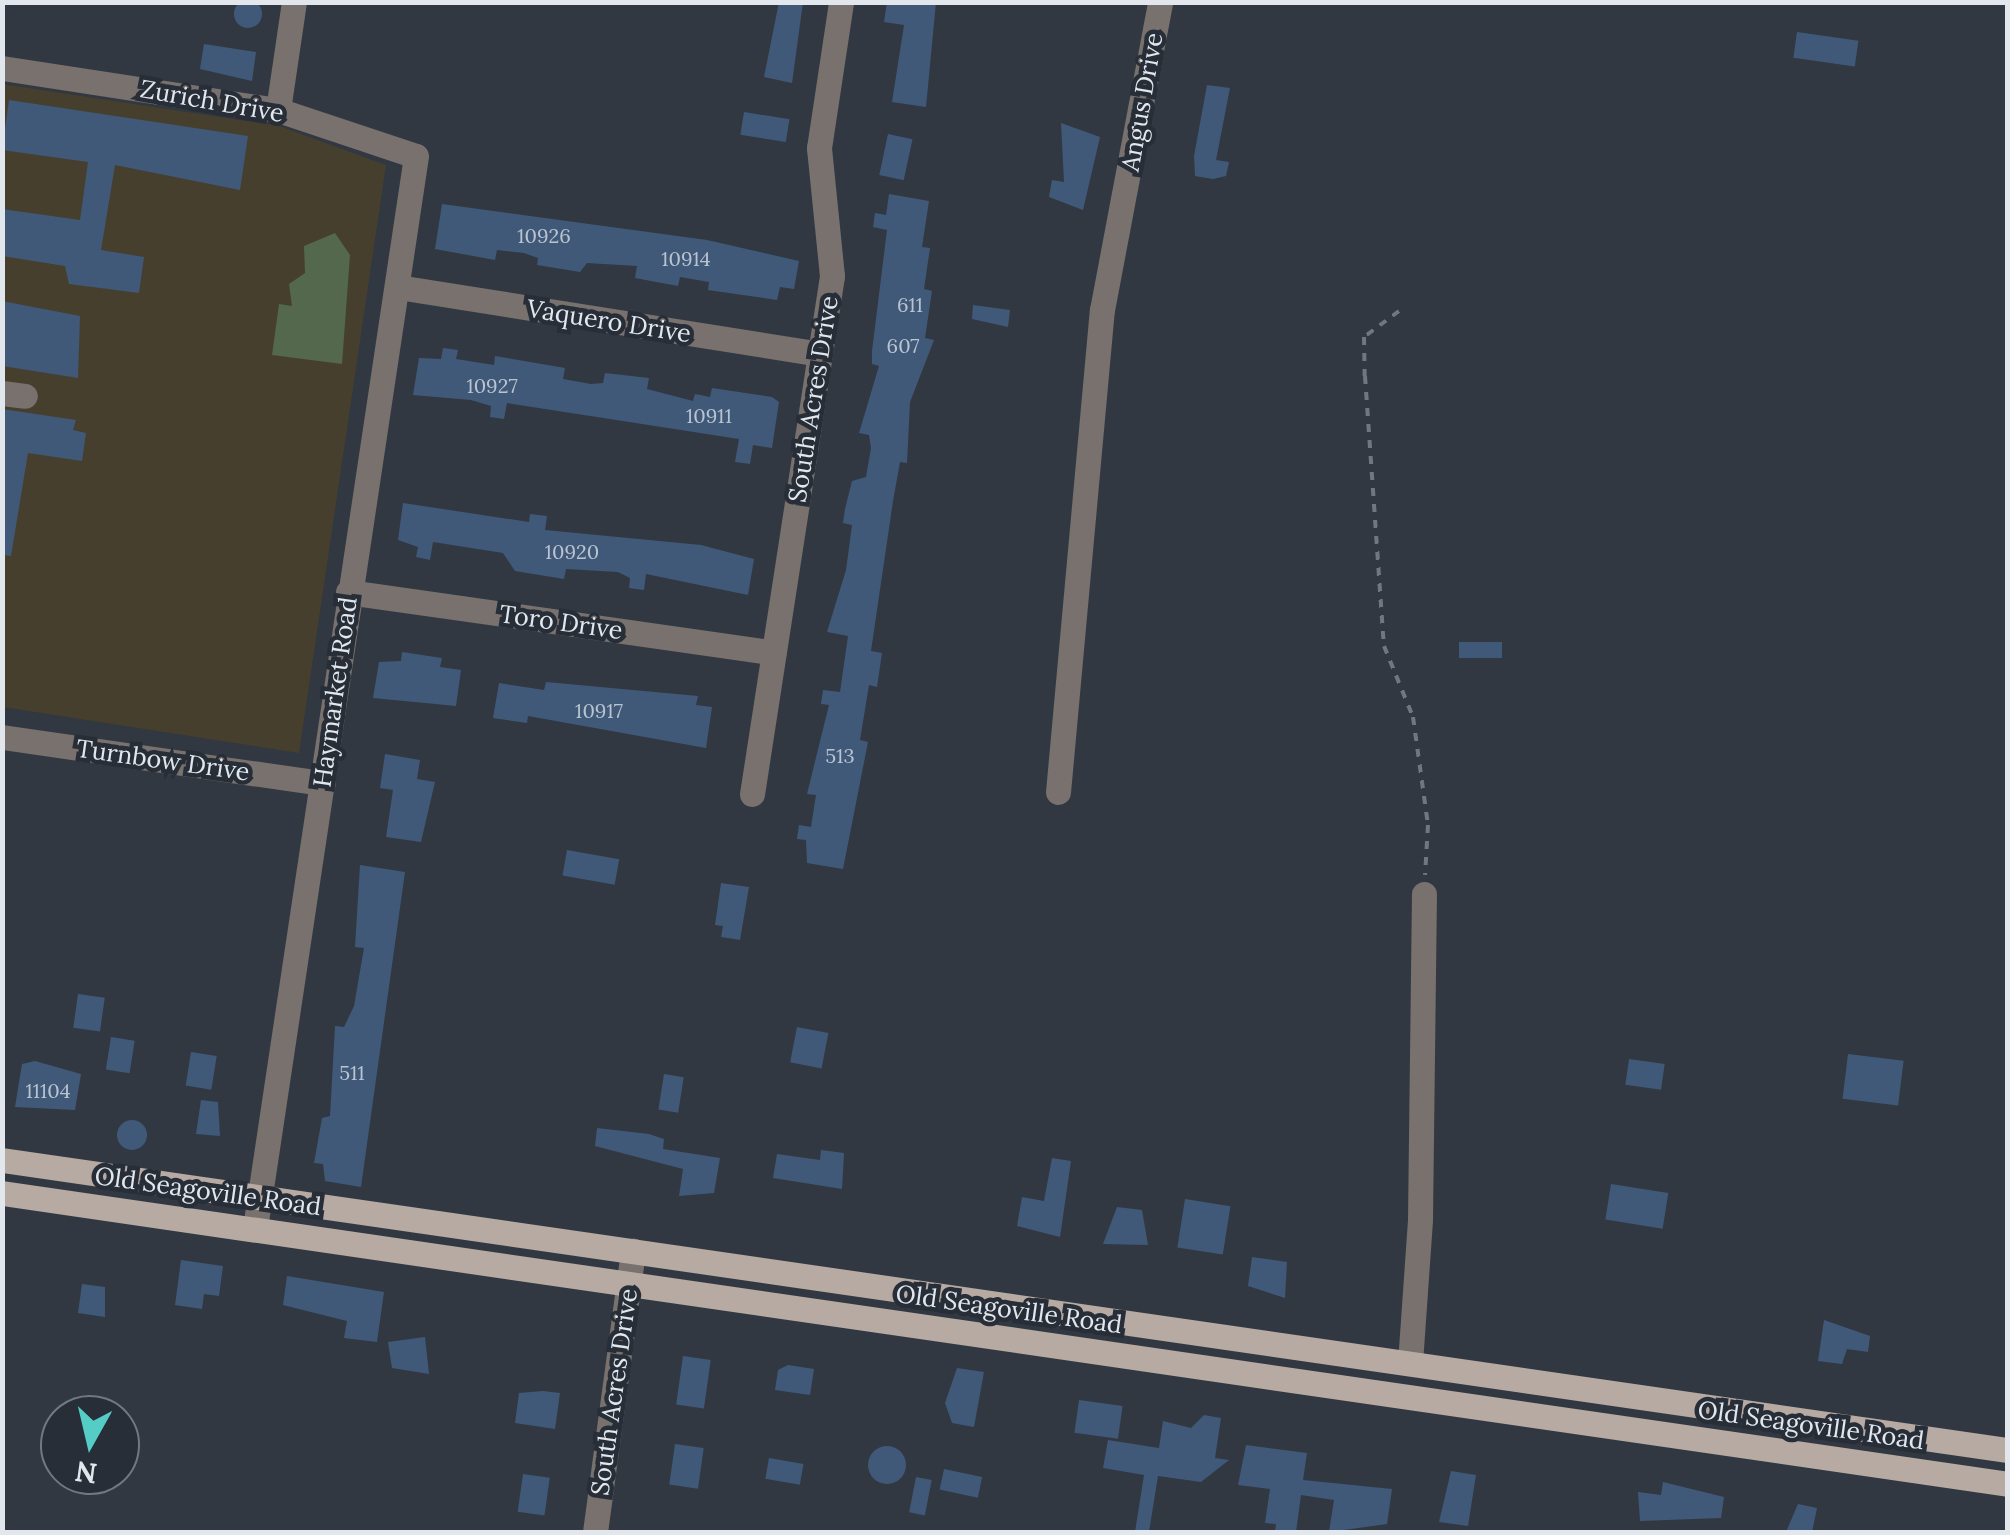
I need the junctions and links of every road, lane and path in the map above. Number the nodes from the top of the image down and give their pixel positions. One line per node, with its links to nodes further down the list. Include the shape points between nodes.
1 (294, 2): 5 (street)
2 (841, 2): 9 (street, South Acres Drive, via 820,148 832,276)
3 (1160, 2): 14 (street, Angus Drive, via 1102,310)
4 (2, 68): 5 (street, Zurich Drive)
5 (278, 110): 6 (street, Zurich Drive)
6 (416, 156): 7 (street, Haymarket Road)
7 (398, 288): 9 (street, Vaquero Drive); 10 (street, Haymarket Road)
8 (1399, 311): 16 (path, via 1364,337 1365,376 1384,646 1413,717 1428,825)
9 (820, 354): 11 (street, South Acres Drive)
10 (348, 592): 11 (street, Toro Drive); 13 (street, Haymarket Road)
11 (774, 652): 15 (street, South Acres Drive)
12 (2, 738): 13 (street, Turnbow Drive)
13 (323, 782): 19 (street, Haymarket Road)
14 (1058, 792)
15 (752, 794)
16 (1424, 894): 25 (street)
17 (2, 1160): 19 (main road, Old Seagoville Road)
18 (2, 1192): 20 (main road, Old Seagoville Road)
19 (260, 1198): 20 (street, Haymarket Road); 21 (main road, Old Seagoville Road)
20 (255, 1228): 22 (main road, Old Seagoville Road)
21 (633, 1251): 22 (street, South Acres Drive); 23 (main road, Old Seagoville Road)
22 (628, 1285): 24 (main road, Old Seagoville Road); 33 (street, South Acres Drive)
23 (1143, 1325): 24 (main road); 25 (main road, Old Seagoville Road)
24 (1137, 1358): 26 (main road, Old Seagoville Road)
25 (1410, 1362): 26 (main road); 27 (main road, Old Seagoville Road)
26 (1405, 1396): 29 (main road, Old Seagoville Road)
27 (1640, 1396): 28 (main road, Old Seagoville Road); 29 (main road)
28 (1862, 1428): 30 (main road, Old Seagoville Road); 31 (main road)
29 (1635, 1430): 31 (main road, Old Seagoville Road)
30 (2008, 1450)
31 (1858, 1462): 32 (main road, Old Seagoville Road)
32 (2008, 1484)
33 (595, 1532)

